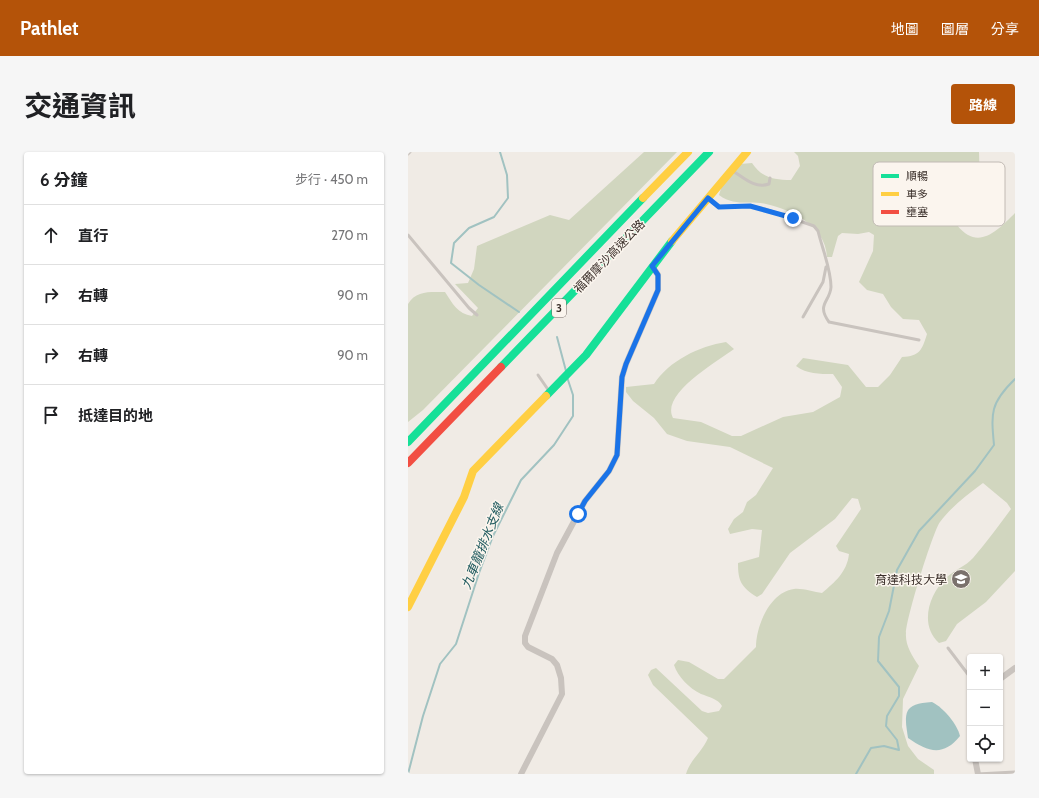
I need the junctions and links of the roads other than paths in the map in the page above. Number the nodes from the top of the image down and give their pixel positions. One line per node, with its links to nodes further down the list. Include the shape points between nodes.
1 (410, 152): 5 (lane)
2 (688, 152): 17 (main road, 福爾摩沙高速公路 / 3)
3 (709, 152): 18 (main road, 福爾摩沙高速公路 / 3)
4 (747, 152): 6 (main road)
5 (408, 154)
6 (731, 170): 7 (lane, via 754,185 769,184); 8 (main road)
7 (770, 178)
8 (708, 198): 10 (lane, via 719,207 758,208 814,226 818,231); 11 (main road)
9 (408, 235): 12 (lane, via 469,308)
10 (827, 265): 13 (lane, via 823,282); 14 (lane, via 831,288 823,306 824,315 829,322)
11 (652, 266): 16 (main road, via 586,355); 26 (street, via 658,275 658,290 622,377 617,455 609,471 585,501 557,553 525,636 528,647 552,659 557,665 562,694)
12 (478, 315)
13 (803, 317)
14 (919, 340)
15 (538, 375): 16 (lane)
16 (550, 392): 19 (main road, via 473,471 464,497)
17 (408, 442)
18 (408, 464)
19 (408, 607)
20 (948, 648): 22 (lane)
21 (1015, 668): 23 (street)
22 (967, 673)
23 (1003, 677)
24 (975, 762): 27 (street)
25 (1015, 772): 27 (lane)
26 (521, 774)
27 (977, 774)

